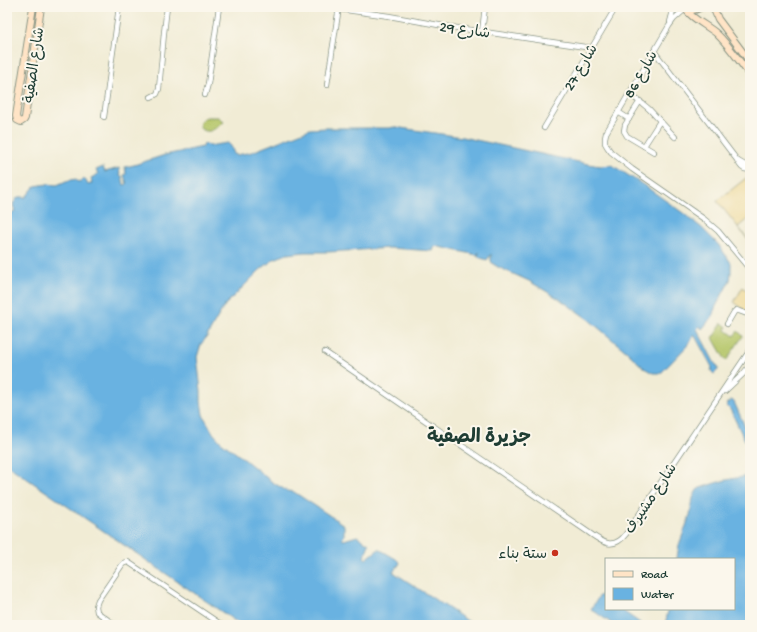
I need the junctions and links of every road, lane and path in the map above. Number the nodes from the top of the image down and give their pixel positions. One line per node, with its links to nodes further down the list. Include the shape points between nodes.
1 (32, 7): 13 (main road, شارع الصفية)
2 (41, 7): 14 (main road, شارع الصفية)
3 (119, 7): 29 (street)
4 (167, 7): 26 (street, via 159,89 157,94)
5 (219, 7): 21 (street)
6 (485, 7): 16 (street)
7 (616, 7): 17 (street, شارع 27)
8 (676, 7): 12 (main road); 15 (street, شارع 86)
9 (701, 7): 12 (main road)
10 (713, 7): 19 (main road, via 718,19)
11 (339, 8): 16 (street, شارع 29); 22 (street)
12 (685, 10): 15 (street, شارع 86); 20 (main road, via 723,40)
13 (31, 20): 14 (main road); 14 (main road, شارع الصفية, via 16,116 21,122 25,118)
14 (39, 20)
15 (669, 26): 18 (street, شارع 86)
16 (482, 32): 17 (street, شارع 29)
17 (592, 48): 32 (street, شارع 27)
18 (654, 51): 24 (street, شارع 86); 36 (street, via 741,167)
19 (750, 62)
20 (750, 75)
21 (208, 84): 23 (street); 25 (street)
22 (327, 84)
23 (210, 93)
24 (629, 94): 27 (street); 28 (street, شارع 86)
25 (204, 95)
26 (151, 97)
27 (640, 102): 30 (street); 31 (street)
28 (618, 112): 30 (street); 37 (street, شارع 86, via 605,138 611,152 704,219 718,231)
29 (104, 117)
30 (629, 119): 34 (street, via 624,127 625,133)
31 (660, 121): 33 (street); 34 (street)
32 (544, 128)
33 (675, 137)
34 (644, 146): 35 (street)
35 (654, 152)
36 (750, 167)
37 (747, 266)
38 (750, 315): 39 (street, via 736,310)
39 (727, 324)
40 (750, 350): 43 (street, شارع مشيرف)
41 (325, 352): 43 (street, شارع مشيرف, via 559,512 611,544 622,539)
42 (750, 365): 43 (street, شارع مشيرف)
43 (720, 396)
44 (115, 625): 45 (street, via 97,612 96,606 122,565 128,562)
45 (222, 625)

